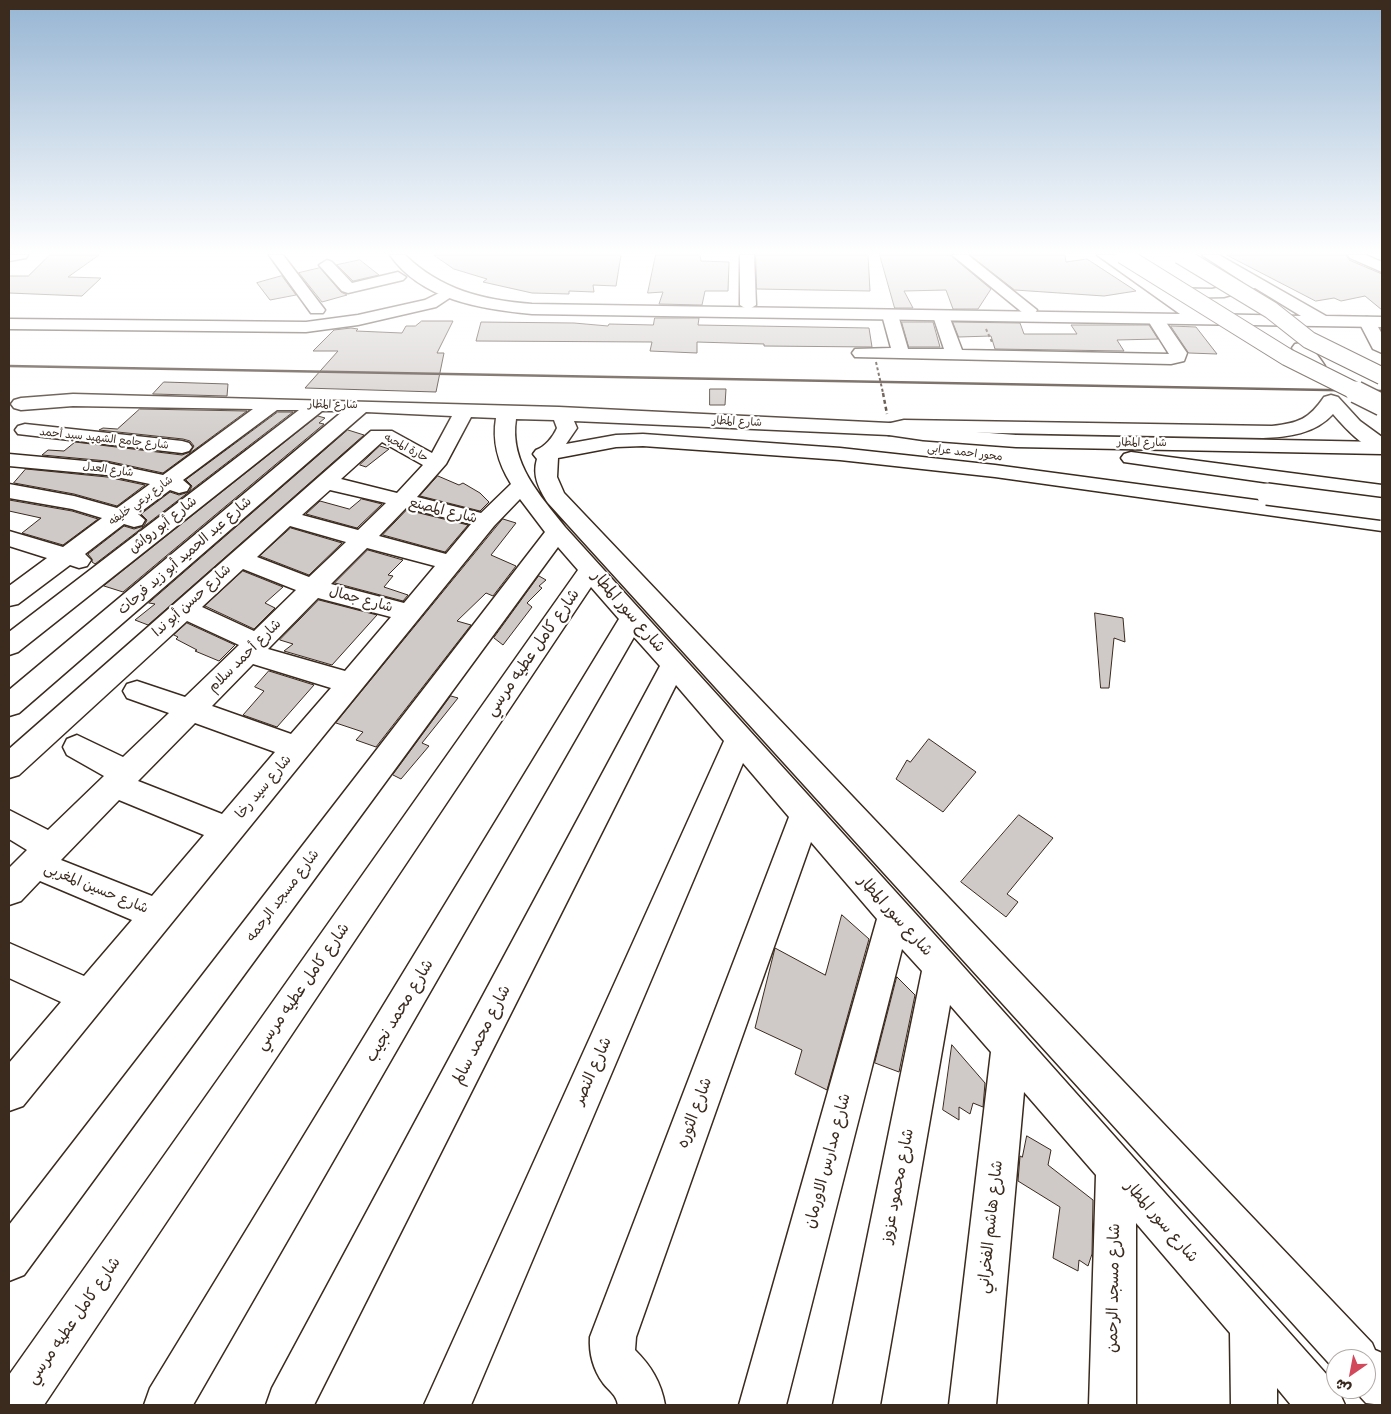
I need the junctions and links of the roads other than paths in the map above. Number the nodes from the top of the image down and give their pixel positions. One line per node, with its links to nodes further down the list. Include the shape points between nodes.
1 (351, 321): 10 (main road, via 306,327)
2 (892, 321): 13 (main road)
3 (943, 321): 14 (main road)
4 (1156, 321): 14 (main road, via 1178,357)
5 (1230, 321): 25 (main road, bridge, via 1287,357)
6 (1257, 321): 11 (main road)
7 (1283, 321): 17 (main road, bridge, via 1323,348)
8 (1295, 321): 16 (main road, bridge)
9 (1377, 321): 12 (main road, via 1374,339)
10 (9, 324)
11 (1301, 348): 18 (main road); 21 (main road, bridge, via 1327,380)
12 (1382, 348)
13 (901, 354): 14 (main road); 15 (main road)
14 (955, 355)
15 (868, 358)
16 (1382, 360)
17 (1382, 376)
18 (1382, 389)
19 (92, 400): 20 (main road, شارع المطار); 23 (main road, شارع المطار); 31 (main road, شارع المطار, via 56,411)
20 (140, 401): 22 (main road, شارع المطار); 30 (main road)
21 (1331, 401): 32 (main road, via 1325,413 1306,425 1247,433 944,426); 36 (main road, via 1353,426)
22 (273, 404): 24 (main road, شارع المطار); 44 (main road, شارع برعي خليفه)
23 (15, 405): 31 (main road, via 34,408 37,412)
24 (318, 405): 26 (main road, شارع المطار); 48 (main road, شارع أبو رواش)
25 (1382, 405)
26 (361, 406): 27 (main road, شارع المطار); 76 (main road, شارع عبد الحميد أبو زيد فرحات)
27 (464, 410): 28 (main road, شارع المطار); 42 (main road, شارع أحمد سلام, via 457,430)
28 (507, 412): 29 (main road, شارع المطار); 38 (main road, شارع سور المطار, via 503,432)
29 (559, 413): 32 (main road, شارع المطار); 39 (main road, شارع سور المطار, via 567,428)
30 (121, 420)
31 (24, 429): 35 (main road, شارع جامع الشهيد سيد أحمد); 37 (main road)
32 (889, 429): 34 (main road, شارع المطار)
33 (376, 436): 42 (main road, حارة المحبه, via 385,435); 43 (main road, شارع حسن أبو ندا)
34 (1016, 441): 36 (main road, شارع المطار); 40 (main road, محور احمد عرابى)
35 (182, 447)
36 (1382, 447)
37 (9, 451)
38 (506, 451): 39 (main road); 45 (main road, شارع سور المطار, via 513,473)
39 (549, 453): 50 (main road, محور احمد عرابى, bridge, via 573,440 602,432 784,437 967,453); 51 (main road, via 631,440 833,453 986,469); 98 (main road, شارع سور المطار, via 545,473 547,484 556,498)
40 (1135, 458): 47 (main road, محور احمد عرابى); 51 (main road, via 1192,474 1285,489 1303,502 1301,508)
41 (9, 460): 44 (main road, شارع العدل, via 107,469)
42 (436, 464): 49 (main road, شارع أحمد سلام)
43 (324, 482): 49 (main road, شارع المصنع); 53 (main road, شارع حسن أبو ندا)
44 (166, 483): 48 (main road, شارع العدل); 52 (main road, شارع برعي خليفه)
45 (522, 485): 54 (main road, شارع سيد رخا); 57 (main road, شارع سور المطار)
46 (9, 491): 52 (main road, via 74,502)
47 (1382, 492)
48 (205, 493): 56 (main road, شارع أبو رواش)
49 (401, 501): 54 (main road, شارع المصنع); 59 (main road, شارع أحمد سلام)
50 (1382, 509)
51 (1290, 513): 55 (main road)
52 (120, 516): 56 (main road); 60 (main road, شارع برعي خليفه)
53 (285, 518): 59 (main road); 61 (main road, شارع حسن أبو ندا)
54 (486, 521): 62 (main road, شارع سيد رخا)
55 (1382, 524)
56 (159, 528): 64 (main road, شارع أبو رواش)
57 (557, 532): 63 (main road, شارع سور المطار); 96 (main road, شارع مسجد الرحمه)
58 (9, 538): 60 (main road)
59 (362, 539): 62 (main road); 65 (main road, شارع أحمد سلام)
60 (66, 555): 64 (main road); 66 (main road, شارع برعي خليفه)
61 (239, 559): 65 (main road, شارع جمال); 68 (main road, شارع حسن أبو ندا)
62 (451, 563): 69 (main road, شارع سيد رخا)
63 (591, 569): 70 (main road, شارع سور المطار); 99 (main road, شارع كامل عطيه مرسي)
64 (107, 570): 67 (main road, شارع أبو رواش)
65 (313, 588): 69 (main road, شارع جمال); 72 (main road, شارع أحمد سلام)
66 (12, 592): 67 (main road)
67 (56, 608): 71 (main road, شارع أبو رواش)
68 (184, 609): 72 (main road); 81 (main road, شارع حسن أبو ندا)
69 (409, 613): 74 (main road, شارع سيد رخا)
70 (633, 617): 73 (main road, شارع سور المطار); 100 (main road, شارع محمد نجيب)
71 (9, 645)
72 (253, 648): 74 (main road); 77 (main road, شارع أحمد سلام)
73 (674, 664): 78 (main road, شارع سور المطار); 101 (main road, شارع محمد سالم)
74 (350, 684): 80 (main road, شارع سيد رخا)
75 (137, 690): 77 (main road)
76 (9, 705)
77 (190, 710): 80 (main road); 82 (main road, شارع أحمد سلام)
78 (739, 738): 83 (main road, شارع سور المطار); 102 (main road, شارع النصر)
79 (76, 747): 82 (main road)
80 (296, 748): 85 (main road, شارع سيد رخا)
81 (9, 766)
82 (120, 779): 85 (main road); 86 (main road, شارع أحمد سلام)
83 (806, 814): 89 (main road, شارع سور المطار); 103 (main road, شارع الثوره, via 613,1337 614,1362 638,1387)
84 (9, 823): 86 (main road, شارع حسين المغربى)
85 (227, 830): 88 (main road, شارع سيد رخا)
86 (43, 856): 87 (main road, شارع أحمد سلام); 88 (main road, شارع حسين المغربى)
87 (9, 890)
88 (157, 914): 92 (main road, شارع سيد رخا)
89 (894, 916): 91 (main road, شارع سور المطار); 104 (main road, شارع مدارس الاورمان)
90 (9, 960): 92 (main road)
91 (940, 966): 93 (main road, شارع سور المطار); 105 (main road, شارع محمود عزوز)
92 (89, 996): 94 (main road, شارع سيد رخا)
93 (1010, 1048): 95 (main road, شارع سور المطار); 106 (main road, شارع هاشم الفخراني)
94 (9, 1092)
95 (1116, 1171): 97 (main road, شارع سور المطار); 107 (main road, شارع مسجد الرحمن)
96 (9, 1260)
97 (1252, 1326): 108 (main road); 109 (main road, شارع سور المطار)
98 (1347, 1349)
99 (16, 1405)
100 (167, 1405)
101 (289, 1405)
102 (447, 1405)
103 (641, 1405)
104 (762, 1405)
105 (856, 1405)
106 (972, 1405)
107 (1112, 1405)
108 (1254, 1405)
109 (1322, 1405)

